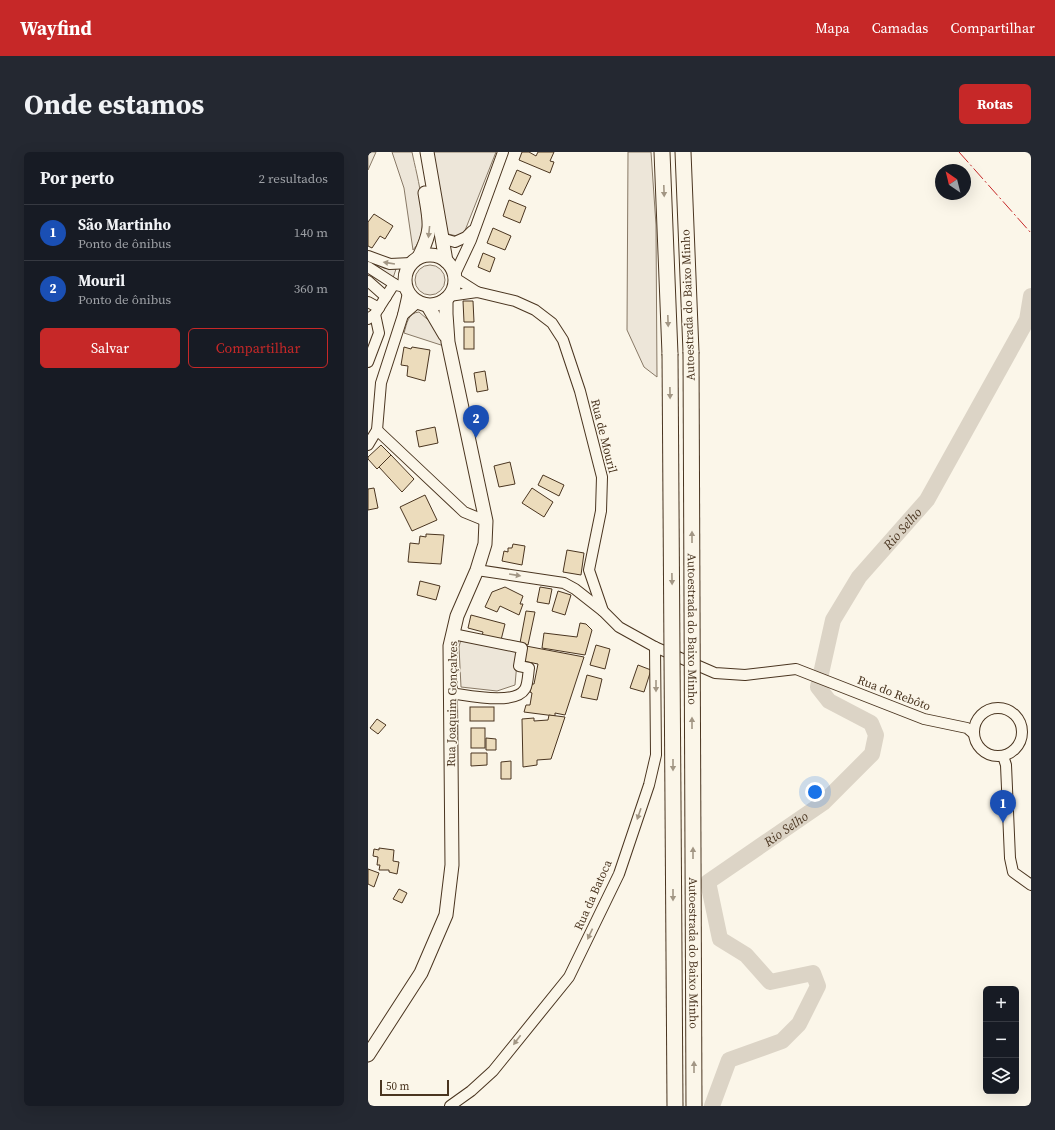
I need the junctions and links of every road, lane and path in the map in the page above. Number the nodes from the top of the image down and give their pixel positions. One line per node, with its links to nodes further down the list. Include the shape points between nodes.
1 (418, 152): 9 (main road, one-way to 9, via 430,223 428,240)
2 (427, 152): 7 (main road)
3 (503, 152): 6 (street)
4 (662, 152): 39 (highway, Autoestrada do Baixo Minho, one-way to 39, bridge, via 670,354)
5 (683, 152): 40 (highway, Autoestrada do Baixo Minho, one-way to 5, bridge, via 691,352)
6 (472, 231): 7 (street, via 455,242); 12 (street)
7 (441, 238): 10 (main road)
8 (368, 256): 9 (street, one-way to 8, via 390,264)
9 (415, 260): 10 (main road, via 434,255); 14 (main road, via 405,274)
10 (446, 261): 12 (main road)
11 (368, 269): 14 (street)
12 (455, 276): 15 (street, Rua de Mouril); 17 (main road, via 455,287)
13 (368, 281): 16 (street)
14 (402, 288): 16 (street); 19 (main road); 21 (street)
15 (477, 292): 17 (street, Rua de Mouril); 28 (street, Rua de Mouril, via 515,301 536,310 552,323 563,340 580,392 602,477 601,511 589,570)
16 (386, 297): 20 (street)
17 (448, 298): 19 (main road, via 438,304); 22 (main road)
18 (368, 302): 20 (street)
19 (423, 304): 21 (street); 22 (main road)
20 (374, 314): 23 (street, via 379,333)
21 (403, 314): 24 (street, via 381,383)
22 (448, 342): 26 (main road, Rua Joaquim Gonçalves)
23 (368, 362)
24 (377, 430): 25 (street); 26 (street, via 464,512)
25 (368, 445)
26 (486, 521): 27 (main road, Rua Joaquim Gonçalves, via 485,544)
27 (477, 570): 28 (street, one-way to 28, via 564,583); 29 (main road, Rua Joaquim Gonçalves, via 457,616)
28 (603, 611): 30 (street, Rua de Mouril, via 619,627)
29 (453, 634): 32 (main road, Rua Joaquim Gonçalves, via 450,646); 32 (street, via 522,648 519,666 529,668 525,689 517,697 506,699)
30 (655, 647): 31 (street, Rua de Mouril, via 715,673 731,675 787,669); 38 (street, Rua da Batoca, one-way to 38, via 656,755 649,785 619,874 569,977 493,1071)
31 (806, 671): 34 (street, Rua do Rebôto, via 924,719 967,728)
32 (450, 693): 37 (main road, Rua Joaquim Gonçalves, via 452,865 446,915 421,973)
33 (1026, 725): 34 (street, via 1009,711 995,708 988,710 978,720); 35 (street, via 1021,742)
34 (974, 734): 35 (street, via 976,742 987,754)
35 (1003, 756): 36 (street, via 1006,765 1010,858 1013,872)
36 (1031, 885)
37 (368, 1056)
38 (450, 1106)
39 (675, 1106)
40 (694, 1106)

